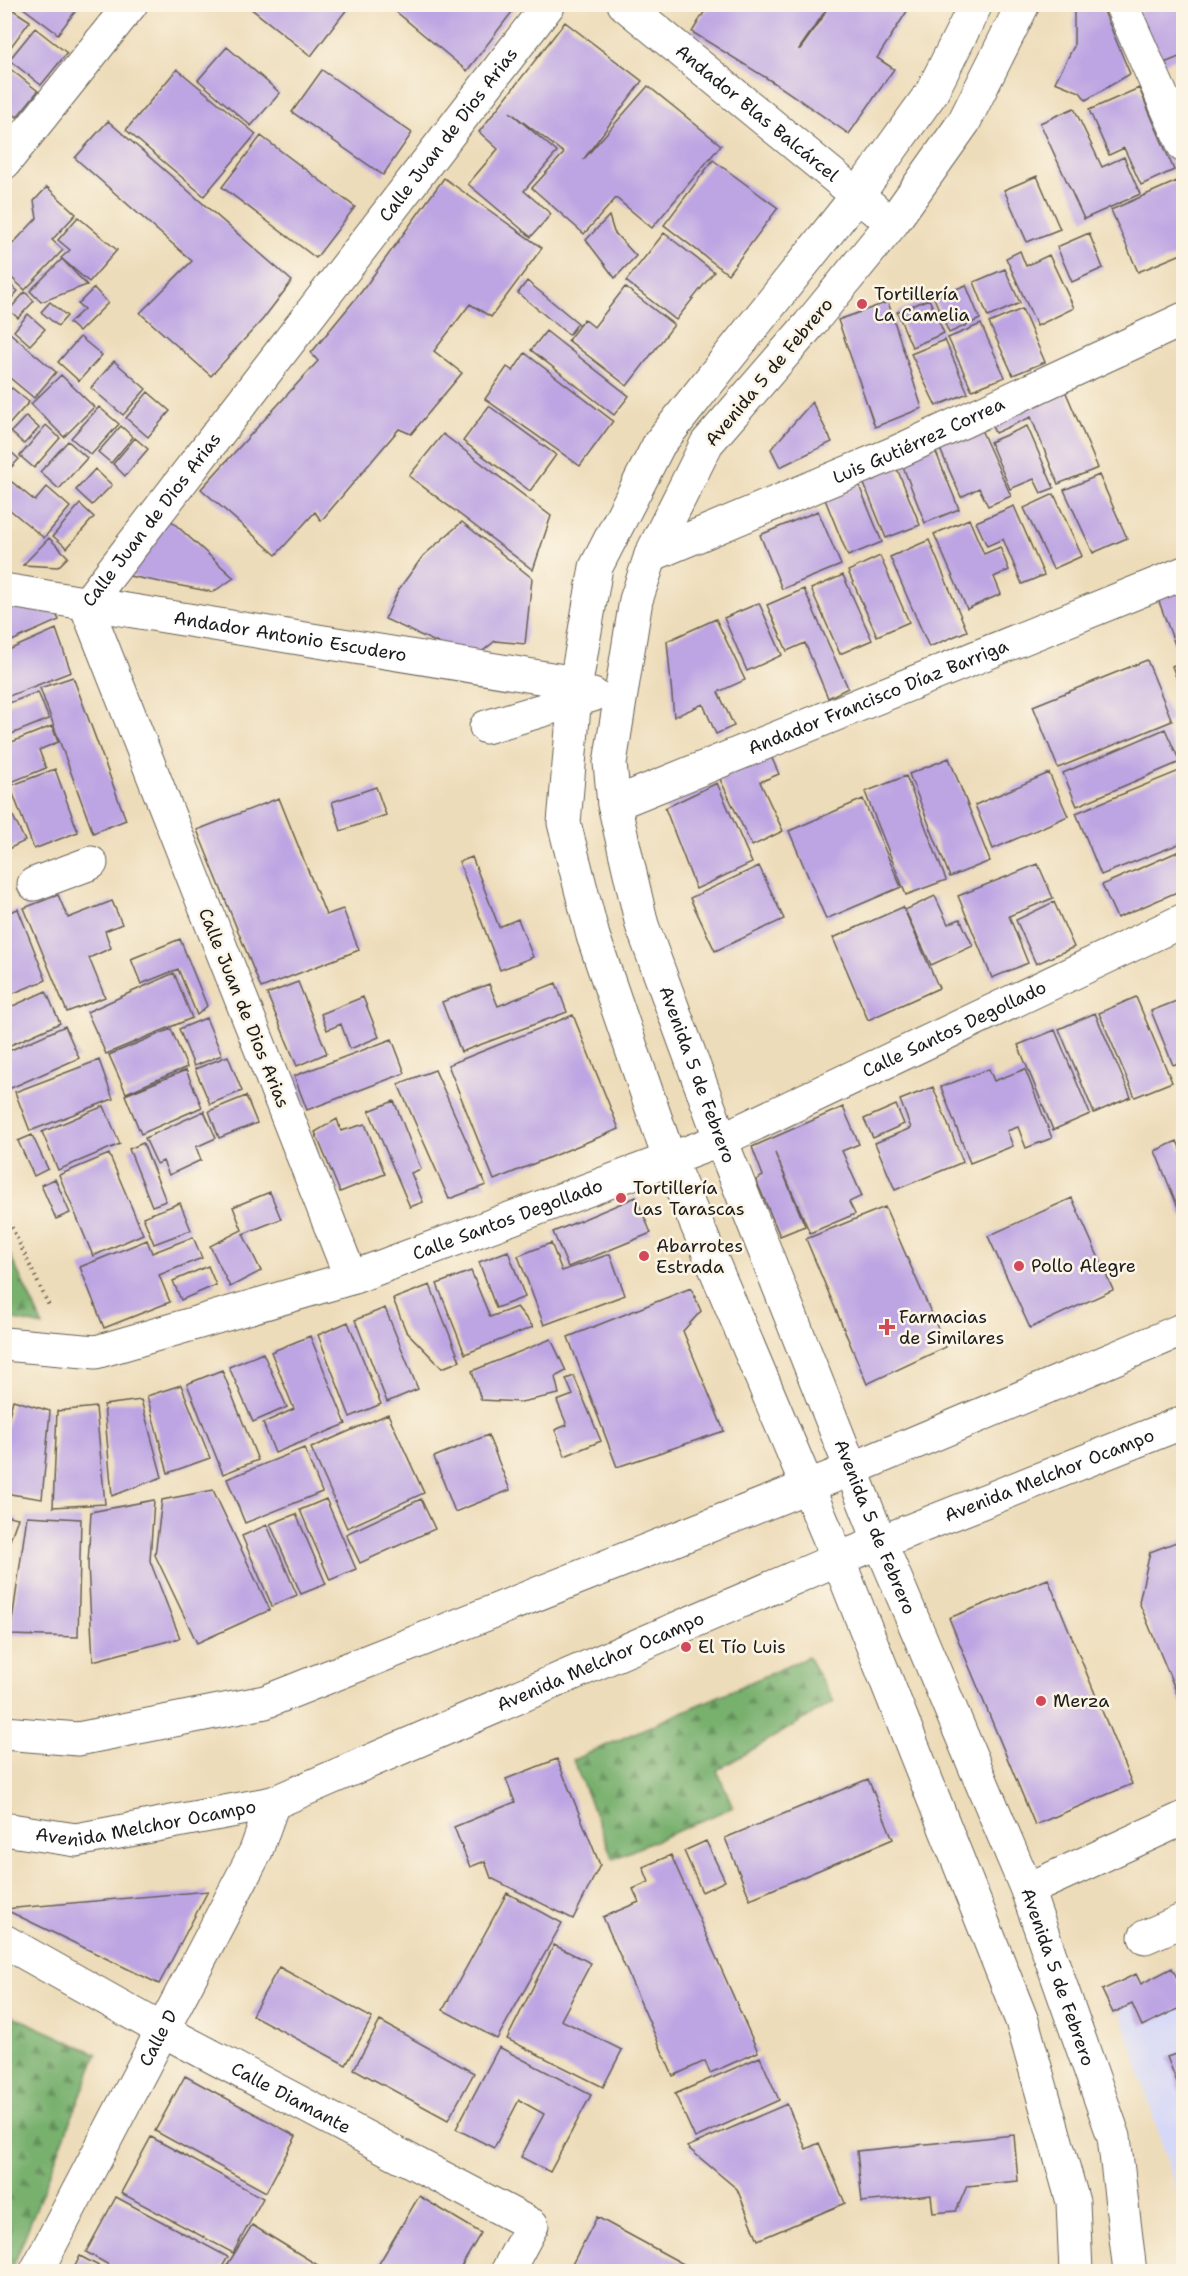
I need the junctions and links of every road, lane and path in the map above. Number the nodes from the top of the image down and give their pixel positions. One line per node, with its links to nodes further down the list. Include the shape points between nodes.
1 (130, 4): 9 (street)
2 (549, 4): 16 (street, Calle Juan de Dios Arias)
3 (624, 4): 10 (street, Andador Blas Balcárcel)
4 (976, 4): 10 (street, via 932,92)
5 (1023, 4): 11 (street, Avenida 5 de Febrero, via 964,122)
6 (1120, 4): 7 (street)
7 (1170, 78): 8 (street)
8 (1184, 146)
9 (9, 150)
10 (857, 196): 11 (street, Andador Blas Balcárcel); 18 (street, via 659,444 596,567)
11 (893, 222): 13 (street, Avenida 5 de Febrero, via 707,443)
12 (1184, 319): 13 (street, Luis Gutiérrez Correa, via 897,452)
13 (651, 555): 17 (street, Avenida 5 de Febrero, via 636,600)
14 (1184, 573): 20 (street, Andador Francisco Díaz Barriga)
15 (4, 590): 16 (street, Andador Antonio Escudero)
16 (86, 605): 18 (street, Andador Antonio Escudero); 27 (street, Calle Juan de Dios Arias)
17 (621, 687): 18 (street); 20 (street, Avenida 5 de Febrero, via 610,763)
18 (575, 692): 19 (street); 25 (street, via 564,823 593,936)
19 (486, 727)
20 (614, 804): 24 (street, Avenida 5 de Febrero, via 642,925)
21 (91, 863): 22 (street)
22 (34, 884)
23 (1184, 920): 24 (street, Calle Santos Degollado)
24 (721, 1140): 25 (street, Calle Santos Degollado); 32 (street, Avenida 5 de Febrero)
25 (670, 1161): 27 (street, Calle Santos Degollado); 33 (street)
26 (4, 1211): 30 (path)
27 (351, 1278): 30 (street, Calle Santos Degollado, via 96,1352)
28 (1184, 1329): 32 (street)
29 (4, 1344): 30 (street, Calle Santos Degollado)
30 (70, 1351)
31 (1184, 1422): 34 (street, Avenida Melchor Ocampo)
32 (852, 1469): 33 (street); 34 (street, Avenida 5 de Febrero)
33 (806, 1486): 35 (street); 36 (street, via 265,1702 78,1739)
34 (880, 1542): 35 (street, Avenida Melchor Ocampo); 40 (street, Avenida 5 de Febrero)
35 (838, 1559): 37 (street, Avenida Melchor Ocampo); 47 (street, via 1022,2021 1073,2202)
36 (4, 1733)
37 (273, 1803): 39 (street, Avenida Melchor Ocampo, via 76,1840); 44 (street, Calle D, via 256,1851)
38 (1184, 1818): 40 (street)
39 (4, 1829)
40 (1027, 1890): 48 (street, Avenida 5 de Febrero, via 1114,2137)
41 (1184, 1920): 42 (street)
42 (1145, 1937)
43 (4, 1941): 44 (street, Calle Diamante)
44 (164, 2031): 45 (street, Calle D); 46 (street, Calle Diamante, via 532,2225)
45 (36, 2271)
46 (507, 2271)
47 (1076, 2271)
48 (1130, 2271)

